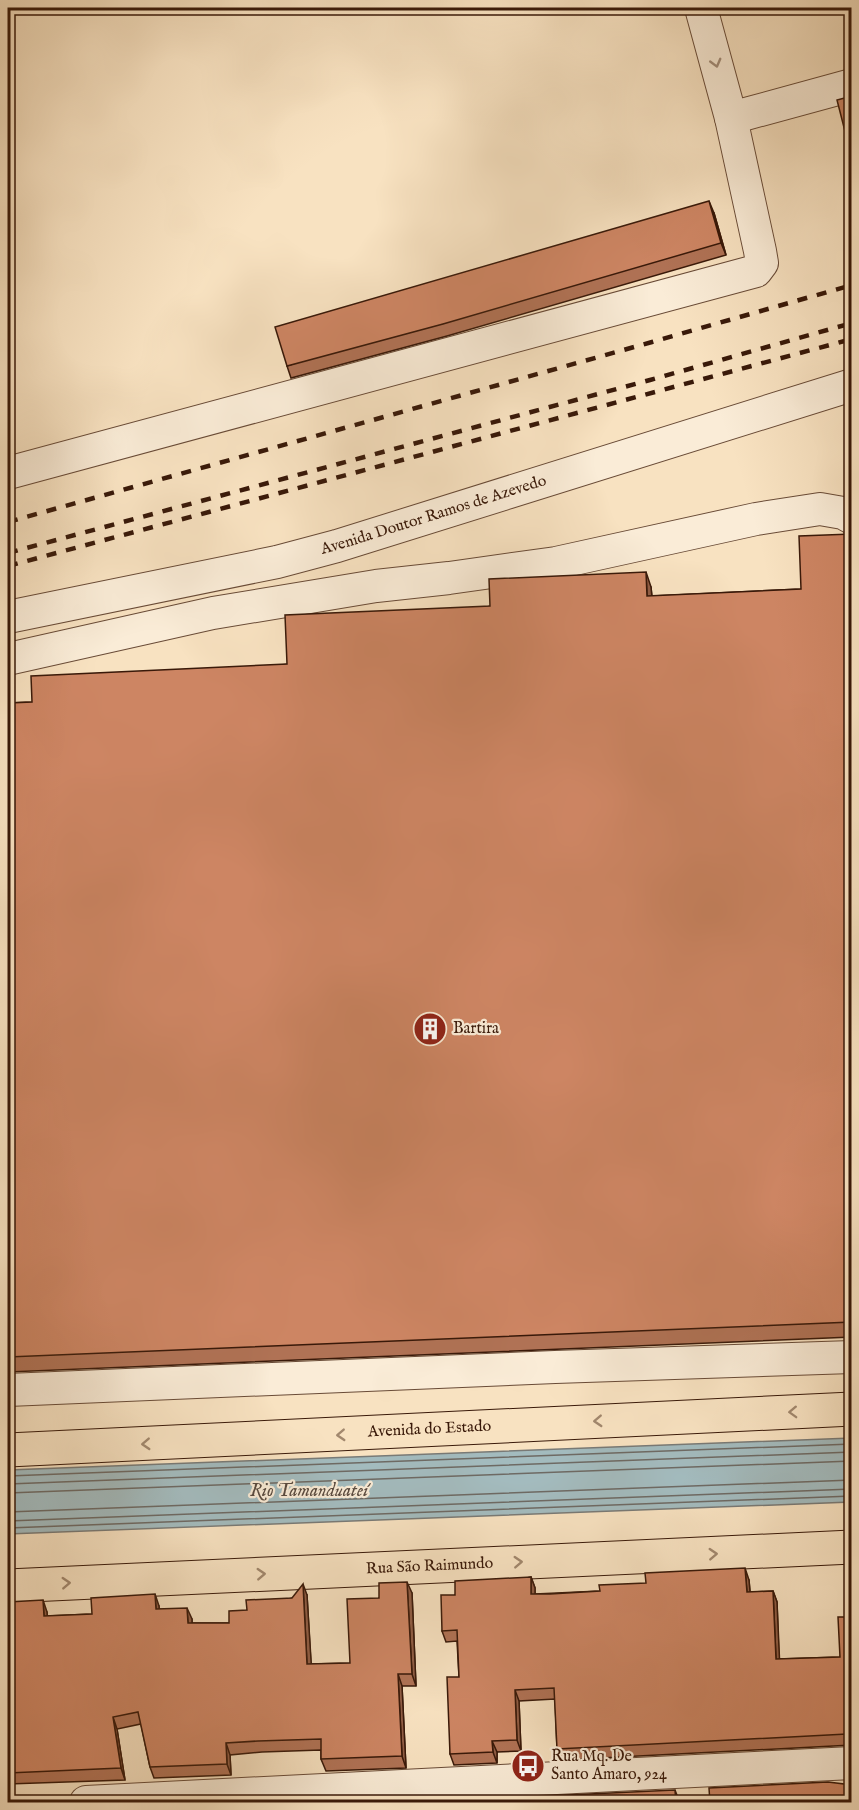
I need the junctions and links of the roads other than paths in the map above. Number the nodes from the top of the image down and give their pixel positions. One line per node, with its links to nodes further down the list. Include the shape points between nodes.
1 (701, 8): 3 (street, one-way to 3)
2 (852, 86): 3 (street)
3 (731, 118): 5 (street, via 762,263 756,271)
4 (852, 385): 7 (street, Avenida Doutor Ramos de Azevedo, via 337,546 277,562)
5 (8, 473)
6 (852, 518): 8 (street, via 820,509 767,517 556,563 376,586 213,613)
7 (8, 616)
8 (8, 659)
9 (852, 1357): 10 (street)
10 (8, 1390)
11 (852, 1410): 12 (highway, Avenida do Estado, one-way to 12)
12 (8, 1450)
13 (852, 1547): 14 (highway, Rua São Raimundo, one-way to 13)
14 (8, 1586)
15 (852, 1763): 16 (street)
16 (145, 1801): 17 (street)
17 (86, 1803)

